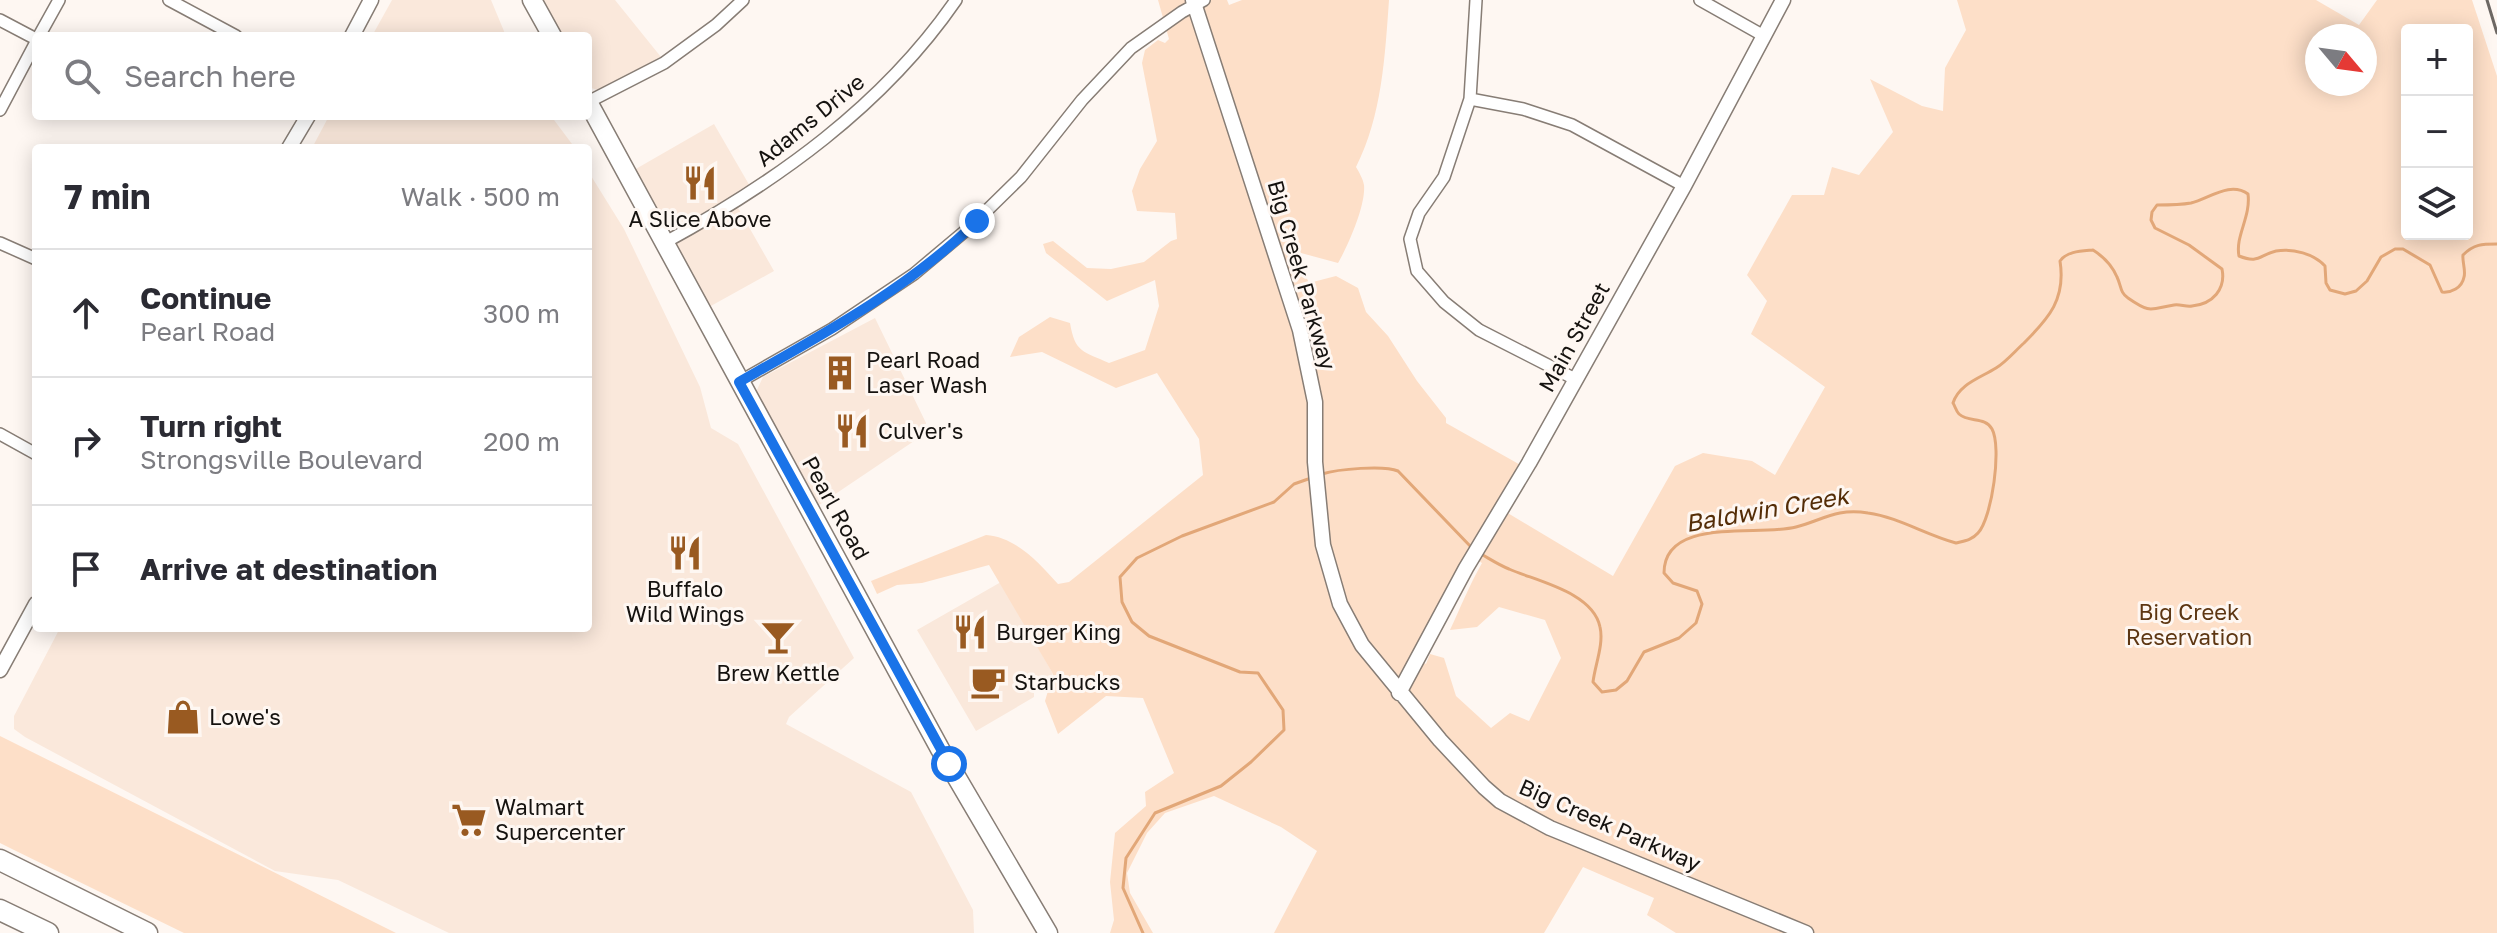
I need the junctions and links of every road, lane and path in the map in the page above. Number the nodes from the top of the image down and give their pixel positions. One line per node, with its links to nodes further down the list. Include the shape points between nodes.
1 (59, 0): 12 (street)
2 (169, 0): 13 (street)
3 (371, 0): 14 (street)
4 (532, 0): 15 (main road)
5 (743, 0): 20 (street, via 664,63)
6 (956, 0): 27 (street, Adams Drive, via 910,60 815,147 724,211)
7 (1476, 0): 19 (street)
8 (1700, 0): 17 (street)
9 (1783, 0): 17 (street, Main Street)
10 (1197, 1): 30 (street, via 1131,48 1021,177 920,269 832,329); 35 (street, Big Creek Parkway, via 1300,330 1315,402 1323,545 1340,604 1362,645)
11 (0, 20): 16 (street)
12 (41, 32)
13 (229, 32)
14 (354, 32)
15 (550, 32)
16 (32, 36)
17 (1764, 36): 25 (street, Main Street)
18 (32, 49): 22 (street)
19 (1470, 99): 25 (street, via 1572,125); 29 (street, via 1444,177 1419,213 1410,239 1417,271 1479,330)
20 (592, 100)
21 (592, 109): 27 (main road, Pearl Road)
22 (0, 110)
23 (306, 120): 24 (street)
24 (291, 144)
25 (1684, 186): 29 (street, Main Street)
26 (0, 243): 28 (street)
27 (664, 243): 30 (main road, Pearl Road)
28 (32, 257)
29 (1575, 379): 35 (street, Main Street)
30 (739, 382): 40 (main road, Pearl Road, via 940,749)
31 (0, 434): 32 (street)
32 (32, 452)
33 (32, 611): 34 (street)
34 (0, 670)
35 (1399, 693): 41 (street, Big Creek Parkway, via 1484,787 1511,807)
36 (0, 860): 39 (highway)
37 (0, 910): 38 (highway)
38 (48, 933)
39 (147, 933)
40 (1048, 933)
41 (1806, 933)

